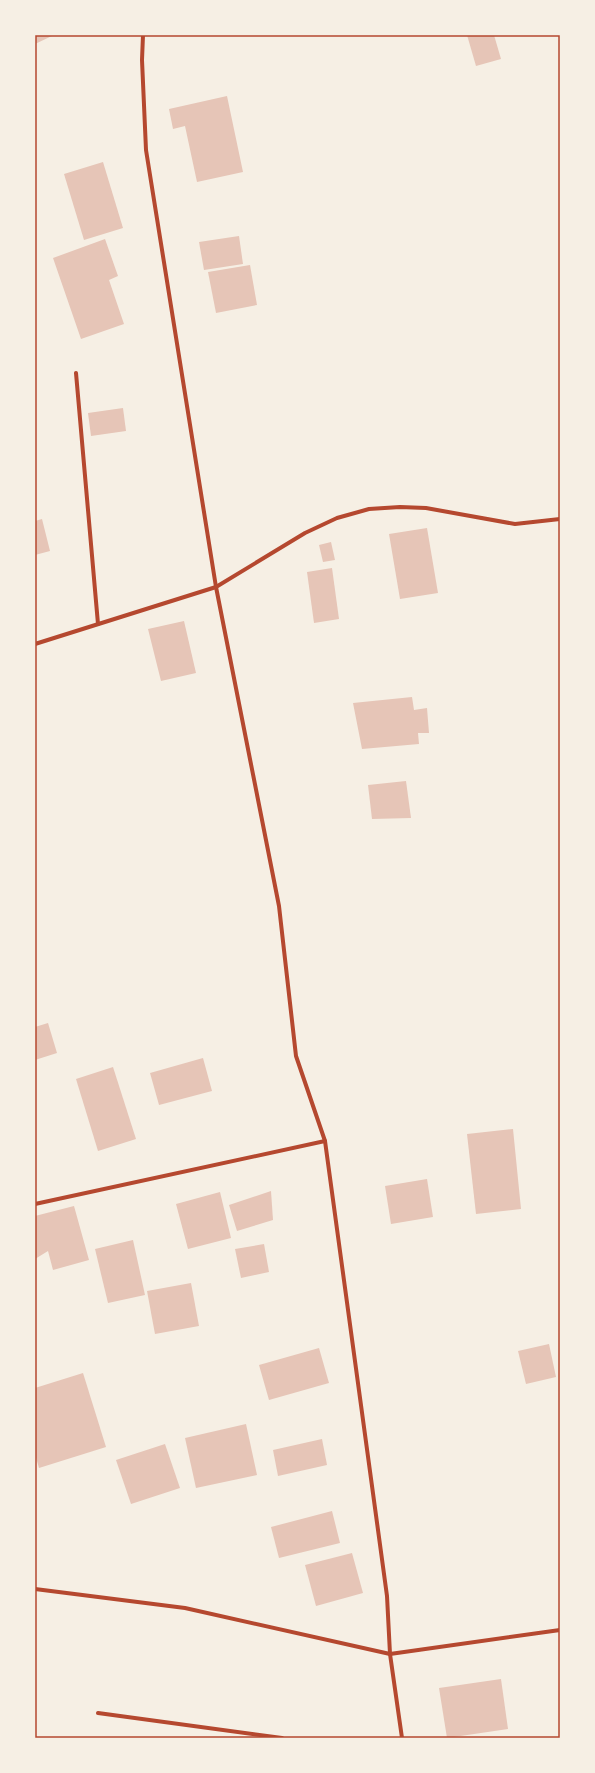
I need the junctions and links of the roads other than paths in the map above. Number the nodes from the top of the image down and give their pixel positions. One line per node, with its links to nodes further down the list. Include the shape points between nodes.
1 (143, 35): 4 (street, via 146,150)
2 (76, 373): 5 (street)
3 (560, 519): 4 (street, via 515,524 426,508 369,509 337,518 305,533)
4 (216, 587): 5 (street); 7 (street, via 279,906 296,1056)
5 (98, 624): 6 (street)
6 (35, 644)
7 (325, 1141): 8 (street); 11 (street, via 387,1596)
8 (35, 1204)
9 (35, 1588): 11 (street, via 184,1608)
10 (560, 1630): 11 (street)
11 (390, 1654): 14 (street)
12 (98, 1713): 13 (street)
13 (282, 1738)
14 (402, 1738)

